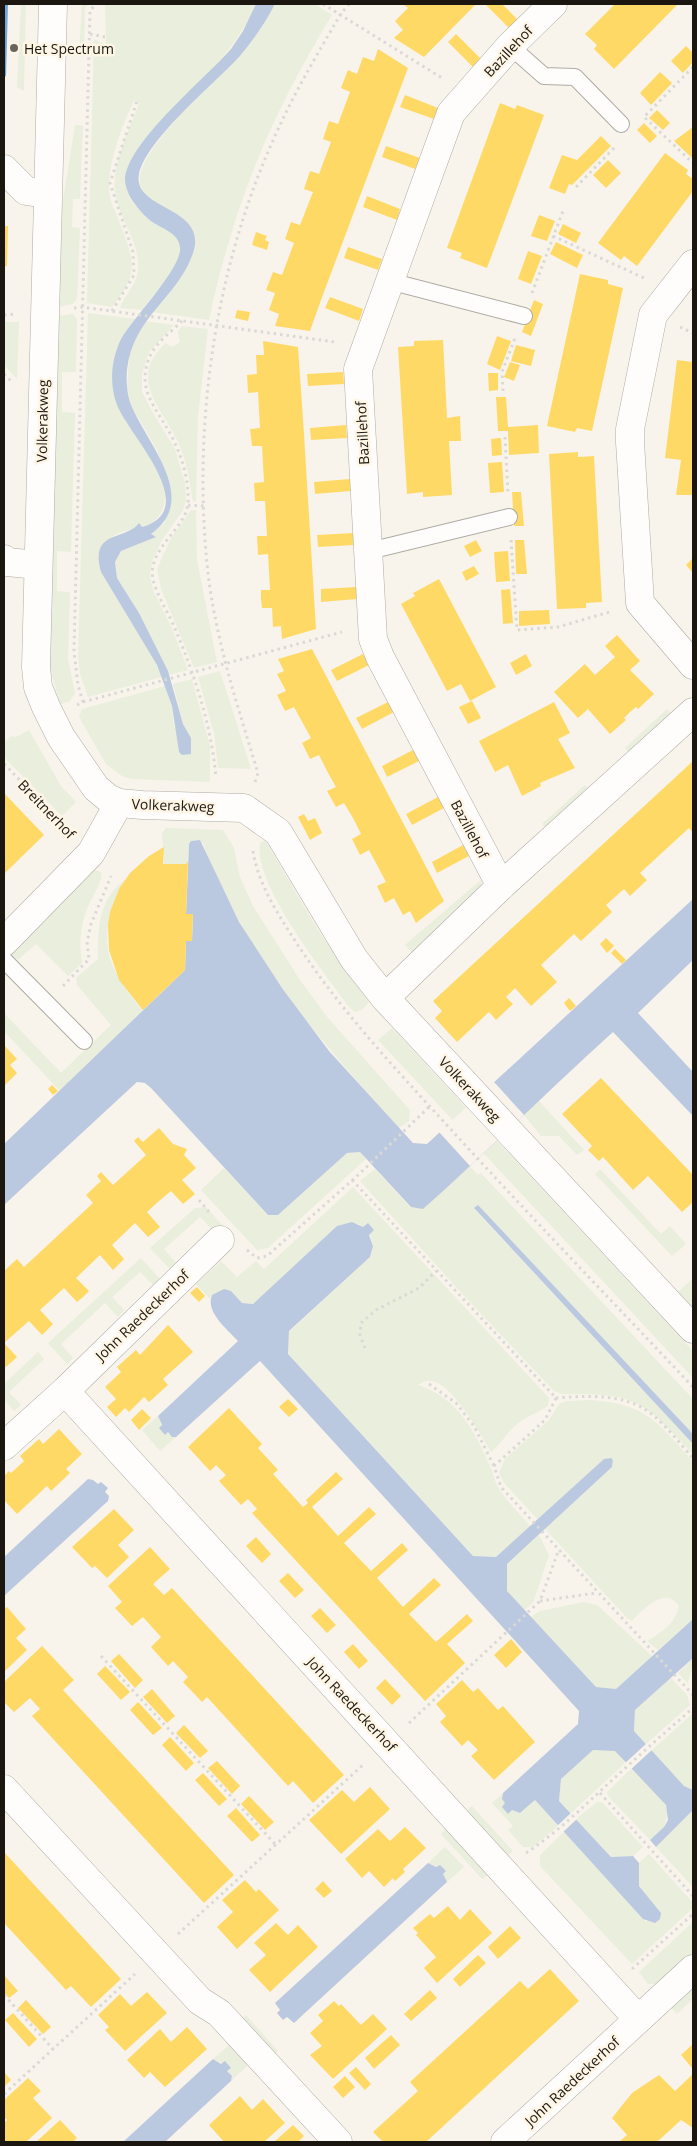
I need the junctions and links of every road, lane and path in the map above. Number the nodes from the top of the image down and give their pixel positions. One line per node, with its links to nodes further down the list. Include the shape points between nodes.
1 (53, 4): 19 (street, Volkerakweg)
2 (97, 4): 7 (path, via 90,10)
3 (323, 4): 6 (path)
4 (348, 4): 6 (path)
5 (553, 4): 9 (street, Bazillehof)
6 (340, 15): 11 (path); 28 (path, via 281,122 256,181 224,284)
7 (90, 34): 8 (path); 24 (path)
8 (105, 37)
9 (510, 46): 11 (street, Bazillehof); 15 (lane, via 544,76 575,77)
10 (693, 67): 13 (path)
11 (468, 94): 22 (street, Bazillehof, via 451,113)
12 (137, 101): 25 (path, via 110,182 134,252 134,276)
13 (644, 117): 14 (path); 16 (path)
14 (639, 122)
15 (622, 131): 18 (path)
16 (693, 163)
17 (4, 169): 19 (street, via 26,192)
18 (576, 187)
19 (47, 194): 36 (street, Volkerakweg)
20 (553, 236): 23 (path)
21 (693, 264): 23 (street)
22 (389, 281): 26 (lane); 29 (street, Bazillehof)
23 (672, 291): 37 (street, via 653,314 630,429)
24 (82, 307): 25 (path); 42 (path, via 74,652)
25 (112, 311): 27 (path)
26 (524, 316)
27 (182, 321): 28 (path); 31 (path, via 152,353 144,385 182,458)
28 (216, 327): 29 (path); 32 (path, via 207,410)
29 (366, 346): 34 (street, Bazillehof, via 358,369)
30 (505, 437): 33 (path)
31 (188, 505): 32 (path); 41 (path, via 166,540 153,570 153,579)
32 (204, 506): 39 (path, via 206,554)
33 (509, 517): 34 (lane); 37 (path, via 517,630 558,627)
34 (368, 550): 38 (street, Bazillehof)
35 (4, 559): 36 (street)
36 (38, 565): 44 (street, Volkerakweg, via 36,667 38,687)
37 (640, 603): 40 (street)
38 (372, 624): 39 (path); 49 (street, Bazillehof, via 380,657)
39 (225, 664): 41 (path); 47 (path, via 258,773)
40 (693, 665)
41 (193, 674): 42 (path); 47 (path, via 212,737 216,778 245,785)
42 (82, 702): 44 (path)
43 (693, 712): 49 (street)
44 (51, 717): 46 (street, Volkerakweg, via 96,788)
45 (4, 764): 48 (path, Breitnerhof)
46 (119, 803): 47 (street, Volkerakweg); 48 (street)
47 (244, 808): 52 (street, Volkerakweg, via 278,832 354,959)
48 (91, 853): 50 (street); 53 (path, Breitnerhof, via 112,877 91,924 87,942 89,959)
49 (501, 886): 52 (street)
50 (4, 942)
51 (4, 960): 53 (lane)
52 (386, 998): 60 (street, Volkerakweg)
53 (46, 1002): 54 (lane)
54 (84, 1041)
55 (352, 1180): 58 (path, via 267,1256 257,1258); 59 (path); 63 (path, via 430,1106)
56 (199, 1200): 57 (path)
57 (210, 1213)
58 (231, 1242): 64 (street, John Raedeckerhof)
59 (436, 1271): 61 (path, via 419,1288 376,1310 361,1323 360,1335); 65 (path)
60 (693, 1329)
61 (365, 1348)
62 (429, 1384): 68 (path, via 456,1403 474,1426)
63 (693, 1387)
64 (64, 1391): 66 (street, John Raedeckerhof); 75 (street, John Raedeckerhof)
65 (556, 1398): 67 (path, via 589,1396 619,1399 637,1405 652,1415); 68 (path, via 546,1420)
66 (4, 1446)
67 (693, 1458)
68 (494, 1466): 69 (path, via 501,1487)
69 (559, 1549): 70 (path); 71 (path)
70 (597, 1593): 71 (path); 73 (path)
71 (540, 1601): 75 (path)
72 (101, 1656): 79 (path)
73 (693, 1695)
74 (693, 1708): 77 (path)
75 (388, 1743): 79 (path); 84 (street, John Raedeckerhof)
76 (4, 1789): 82 (street)
77 (600, 1793): 78 (path); 80 (path)
78 (550, 1837)
79 (275, 1844): 82 (path)
80 (693, 1896)
81 (693, 1914): 84 (path)
82 (156, 1955): 87 (path); 89 (street, via 200,2002 219,2013)
83 (693, 1969): 86 (street, John Raedeckerhof)
84 (611, 1988): 86 (street, John Raedeckerhof)
85 (4, 1995): 87 (path)
86 (638, 2019): 90 (street, John Raedeckerhof)
87 (53, 2049): 88 (path)
88 (4, 2094)
89 (338, 2142)
90 (505, 2142)

